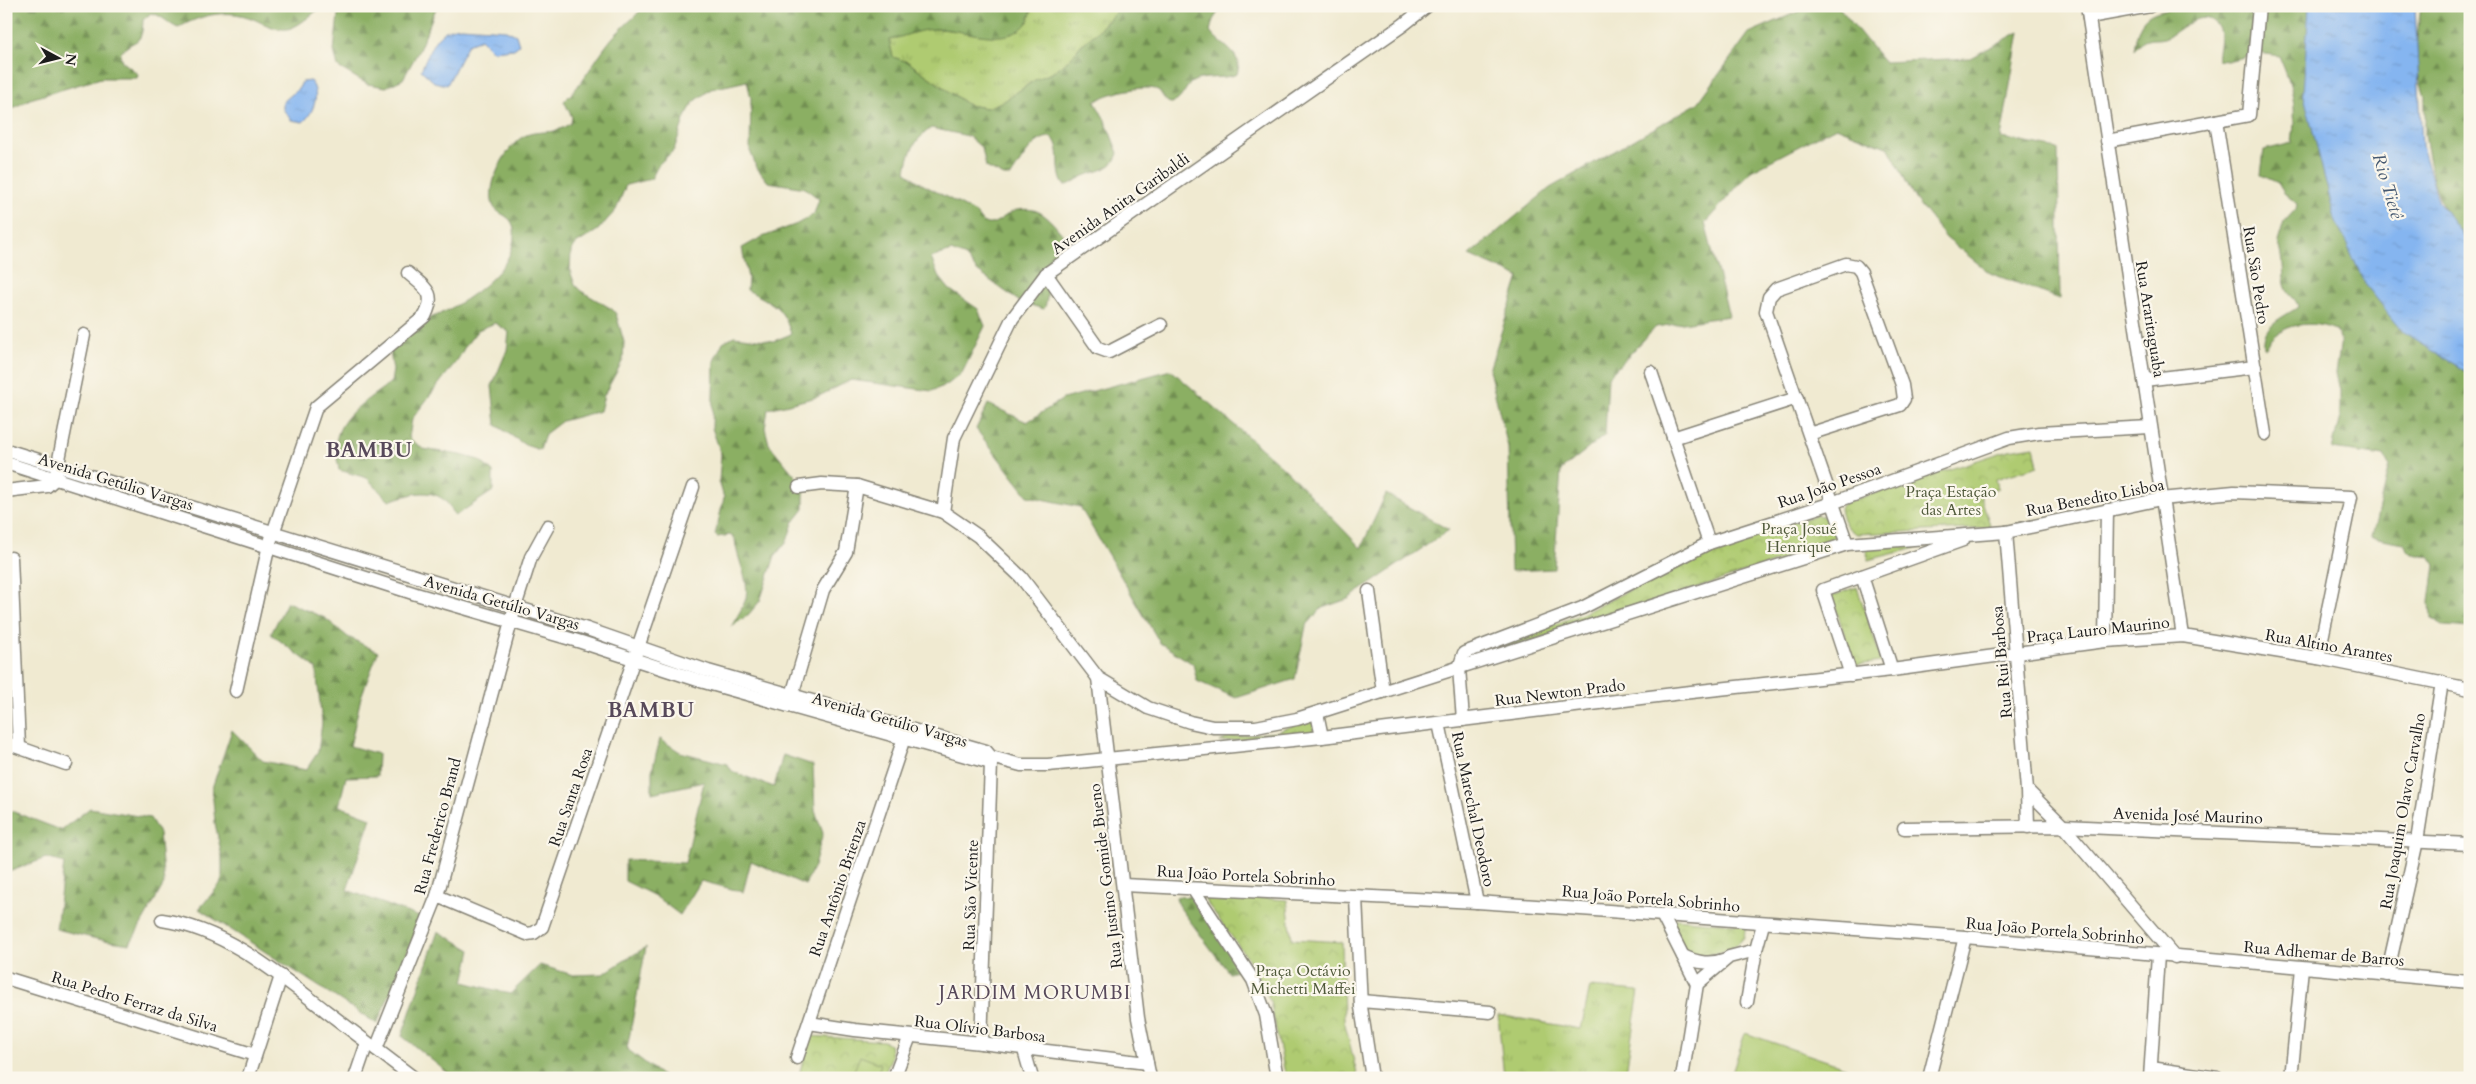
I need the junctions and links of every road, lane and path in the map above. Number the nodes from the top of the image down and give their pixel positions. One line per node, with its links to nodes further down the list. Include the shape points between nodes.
1 (1427, 6): 8 (street, Avenida Anita Garibaldi)
2 (2150, 6): 4 (street)
3 (2259, 6): 5 (street, via 2249,115)
4 (2088, 12): 6 (street, Rua Araritaguaba)
5 (2216, 121): 6 (street); 11 (street, Rua São Pedro)
6 (2107, 141): 13 (street, Rua Araritaguaba)
7 (408, 274): 32 (street, via 427,289 431,298 425,316 316,408)
8 (1046, 274): 9 (street, via 1098,348 1109,352); 29 (street, Avenida Anita Garibaldi, via 1012,319 954,438)
9 (1161, 325)
10 (84, 336): 21 (street)
11 (2255, 367): 13 (street); 17 (street, Rua São Pedro)
12 (1651, 372): 18 (street)
13 (2144, 380): 15 (street, Rua Araritaguaba)
14 (1796, 398): 16 (street); 16 (street, via 1766,311 1768,297 1776,289 1846,264 1856,266 1861,272 1902,385 1904,399 1900,405); 18 (street)
15 (2150, 427): 26 (street, Rua Araritaguaba); 27 (street, Rua João Pessoa, via 2039,433 2009,438)
16 (1809, 434): 27 (street)
17 (2264, 434)
18 (1673, 438): 34 (street)
19 (6, 450): 21 (street, Avenida Getúlio Vargas)
20 (6, 463): 21 (street, Avenida Getúlio Vargas)
21 (57, 473): 25 (street, via 47,486); 32 (street, Avenida Getúlio Vargas); 36 (street, Avenida Getúlio Vargas)
22 (857, 486): 24 (street, via 822,484); 29 (street); 59 (street, via 846,552 823,590)
23 (693, 487): 46 (street, Rua Santa Rosa)
24 (799, 487)
25 (6, 491)
26 (2161, 499): 28 (street, Rua Benedito Lisboa); 44 (street, Rua Araritaguaba); 48 (street, Rua Benedito Lisboa, via 2234,492 2351,497)
27 (1832, 503): 34 (street, Rua João Pessoa); 35 (street)
28 (2106, 510): 31 (street, Rua Benedito Lisboa); 45 (street)
29 (943, 512): 54 (street, via 978,536 1021,577)
30 (548, 526): 42 (street, Rua Frederico Brand, via 531,557)
31 (2006, 532): 33 (street, Rua Benedito Lisboa); 47 (street, Rua Rui Barbosa)
32 (273, 533): 36 (street); 38 (street, Avenida Getúlio Vargas)
33 (1977, 535): 35 (street, Rua Benedito Lisboa); 39 (street)
34 (1709, 544): 50 (street, Rua João Pessoa, via 1582,608 1464,653)
35 (1847, 544): 50 (street, Rua Benedito Lisboa)
36 (269, 546): 40 (street, Avenida Getúlio Vargas); 57 (street)
37 (11, 558): 67 (street)
38 (379, 566): 40 (street); 42 (street, Avenida Getúlio Vargas)
39 (1862, 576): 51 (street); 52 (street, via 1823,590)
40 (375, 580): 43 (street, Avenida Getúlio Vargas)
41 (1369, 590): 58 (street)
42 (515, 607): 43 (street, Rua Frederico Brand); 46 (street, Avenida Getúlio Vargas)
43 (511, 621): 49 (street, Avenida Getúlio Vargas); 80 (street, Rua Frederico Brand)
44 (2183, 636): 45 (street, Praça Lauro Maurino); 48 (street, Rua Altino Arantes)
45 (2105, 642): 47 (street, Praça Lauro Maurino)
46 (638, 647): 49 (street, Rua Santa Rosa); 53 (street, Avenida Getúlio Vargas)
47 (2017, 654): 51 (street, Rua Newton Prado); 72 (street, Rua Rui Barbosa)
48 (2318, 658): 55 (street, Rua Altino Arantes)
49 (634, 660): 53 (street, Avenida Getúlio Vargas); 80 (street, Rua Santa Rosa, via 542,927 526,934)
50 (1459, 668): 58 (street, Rua Benedito Lisboa); 61 (street)
51 (1892, 670): 52 (street, Rua Newton Prado)
52 (1851, 675): 61 (street, Rua Newton Prado, via 1682,692)
53 (706, 676): 59 (street, Avenida Getúlio Vargas)
54 (1098, 678): 63 (street, via 1169,716 1214,727); 70 (street, Rua Justino Gomide Bueno)
55 (2442, 682): 56 (street, Rua Altino Arantes); 76 (street, Rua Joaquim Olavo Carvalho)
56 (2470, 689)
57 (236, 692)
58 (1383, 692): 60 (street, Rua Benedito Lisboa)
59 (791, 701): 64 (street, Avenida Getúlio Vargas)
60 (1317, 713): 63 (street, Rua Benedito Lisboa, via 1275,724); 65 (street)
61 (1463, 720): 62 (street, Rua Newton Prado)
62 (1439, 723): 65 (street, Rua Newton Prado); 82 (street, Rua Marechal Deodoro)
63 (1236, 728): 68 (street)
64 (906, 734): 69 (street, Avenida Getúlio Vargas); 101 (street, Rua Antônio Brienza)
65 (1322, 737): 68 (street, Rua Newton Prado)
66 (6, 743): 67 (street)
67 (19, 747): 71 (street)
68 (1200, 749): 70 (street, Rua Newton Prado)
69 (990, 757): 70 (street, Avenida Getúlio Vargas, via 1021,765); 103 (street, Rua São Vicente)
70 (1107, 759): 78 (street, Rua Justino Gomide Bueno)
71 (66, 764)
72 (2027, 790): 73 (street); 74 (street, Rua Rui Barbosa)
73 (2063, 826): 74 (street, Avenida José Maurino); 76 (street, Avenida José Maurino); 91 (street)
74 (2028, 827): 75 (street, Avenida José Maurino)
75 (1904, 828)
76 (2417, 840): 77 (street, Avenida José Maurino); 93 (street, Rua Joaquim Olavo Carvalho)
77 (2470, 844)
78 (1123, 885): 79 (street, Rua João Portela Sobrinho); 108 (street, Rua Justino Gomide Bueno, via 1138,1018)
79 (1193, 889): 81 (street, Rua João Portela Sobrinho); 116 (street, via 1253,980 1266,1015)
80 (437, 896): 104 (street, Rua Frederico Brand)
81 (1356, 898): 82 (street, Rua João Portela Sobrinho); 98 (street)
82 (1477, 902): 83 (street, Rua João Portela Sobrinho)
83 (1662, 915): 85 (street, Rua João Portela Sobrinho); 89 (street)
84 (162, 920): 94 (street, via 182,923 216,937)
85 (1763, 924): 86 (street, Rua João Portela Sobrinho); 87 (street)
86 (1965, 937): 88 (street, Rua João Portela Sobrinho); 119 (street)
87 (1756, 950): 90 (street); 99 (street)
88 (2158, 955): 91 (street, Rua João Portela Sobrinho); 109 (street)
89 (1683, 956): 90 (street, via 1706,963 1716,963); 97 (street)
90 (1729, 957): 97 (street)
91 (2175, 957): 92 (street, Rua Adhemar de Barros)
92 (2302, 968): 93 (street, Rua Adhemar de Barros); 121 (street)
93 (2387, 975): 96 (street, Rua Adhemar de Barros)
94 (281, 976): 104 (street); 106 (street)
95 (6, 978): 106 (street, Rua Pedro Ferraz da Silva)
96 (2470, 982)
97 (1697, 984): 118 (street)
98 (1361, 1001): 100 (street); 117 (street)
99 (1747, 1002)
100 (1490, 1012)
101 (809, 1023): 102 (street, Rua Olívio Barbosa); 107 (street, Rua Antônio Brienza)
102 (910, 1036): 103 (street, Rua Olívio Barbosa); 113 (street)
103 (981, 1043): 105 (street, Rua Olívio Barbosa)
104 (371, 1046): 111 (street, Rua Frederico Brand); 112 (street)
105 (1024, 1050): 108 (street, Rua Olívio Barbosa); 114 (street)
106 (255, 1055): 110 (street)
107 (797, 1058)
108 (1147, 1064): 115 (street, Rua Justino Gomide Bueno)
109 (2150, 1073): 120 (street)
110 (248, 1078)
111 (355, 1078)
112 (414, 1078)
113 (894, 1078)
114 (1032, 1078)
115 (1150, 1078)
116 (1277, 1078)
117 (1372, 1078)
118 (1682, 1078)
119 (1929, 1078)
120 (2217, 1078)
121 (2291, 1078)

